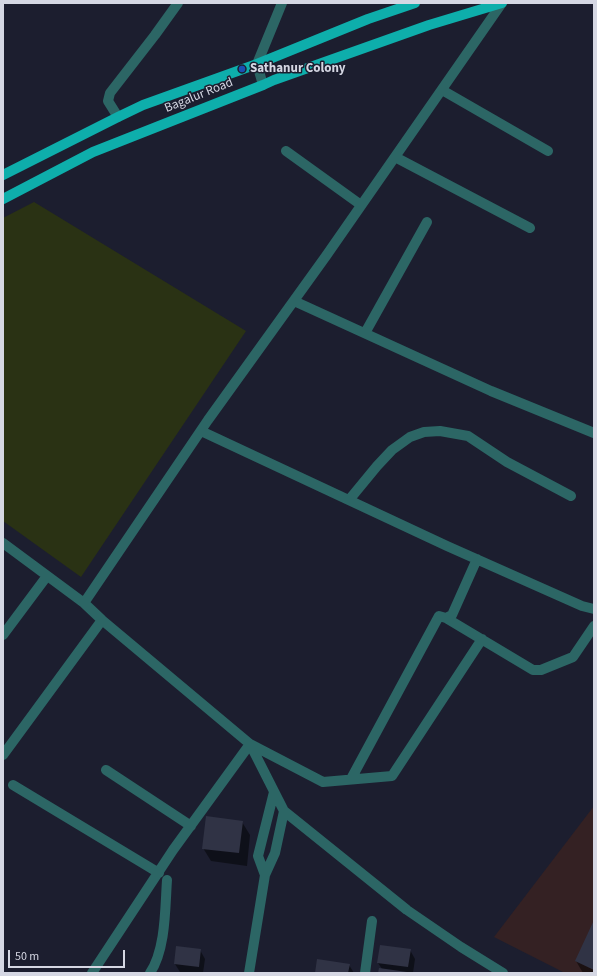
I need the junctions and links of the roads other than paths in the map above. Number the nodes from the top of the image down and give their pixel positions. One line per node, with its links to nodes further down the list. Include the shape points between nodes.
1 (178, 3): 8 (street, via 110,93 108,100)
2 (282, 3): 5 (street)
3 (415, 3): 5 (main road, Bagalur Road, via 368,19)
4 (502, 3): 6 (main road, Bagalur Road, via 429,25); 7 (street)
5 (257, 64): 6 (street); 8 (main road, Bagalur Road, via 143,105)
6 (263, 85): 13 (main road, Bagalur Road, via 93,152)
7 (442, 90): 10 (street); 11 (street)
8 (118, 117): 12 (main road, Bagalur Road)
9 (286, 150): 14 (street)
10 (548, 150)
11 (395, 157): 14 (street); 16 (street)
12 (3, 175)
13 (3, 199)
14 (361, 205): 17 (street)
15 (427, 222): 18 (street)
16 (530, 228)
17 (294, 301): 18 (street); 19 (street)
18 (365, 333): 20 (street, via 491,391)
19 (201, 430): 22 (street); 26 (street)
20 (594, 433)
21 (571, 496): 22 (street, via 507,462 468,436 440,431 424,432 410,437 392,450)
22 (348, 500): 24 (street)
23 (3, 543): 25 (street)
24 (477, 559): 27 (street); 28 (street, via 452,615)
25 (47, 576): 26 (street); 31 (street)
26 (84, 603): 29 (street)
27 (594, 609)
28 (446, 618): 32 (street); 36 (street, via 438,616)
29 (102, 620): 33 (street); 34 (street)
30 (594, 626): 32 (street, via 573,657 541,670 533,670)
31 (3, 635)
32 (482, 639): 36 (street, via 392,776)
33 (250, 744): 36 (street, via 323,782); 38 (street); 40 (street)
34 (3, 755)
35 (106, 770): 40 (street)
36 (351, 780)
37 (13, 785): 41 (street)
38 (274, 792): 39 (street); 42 (street, via 258,856)
39 (284, 811): 42 (street, via 275,853); 49 (street, via 407,910)
40 (191, 826): 41 (street)
41 (158, 873): 45 (street)
42 (265, 876): 47 (street)
43 (167, 880): 46 (street, via 164,929 159,953)
44 (372, 921): 48 (street)
45 (92, 973)
46 (150, 973)
47 (249, 973)
48 (365, 973)
49 (503, 973)

